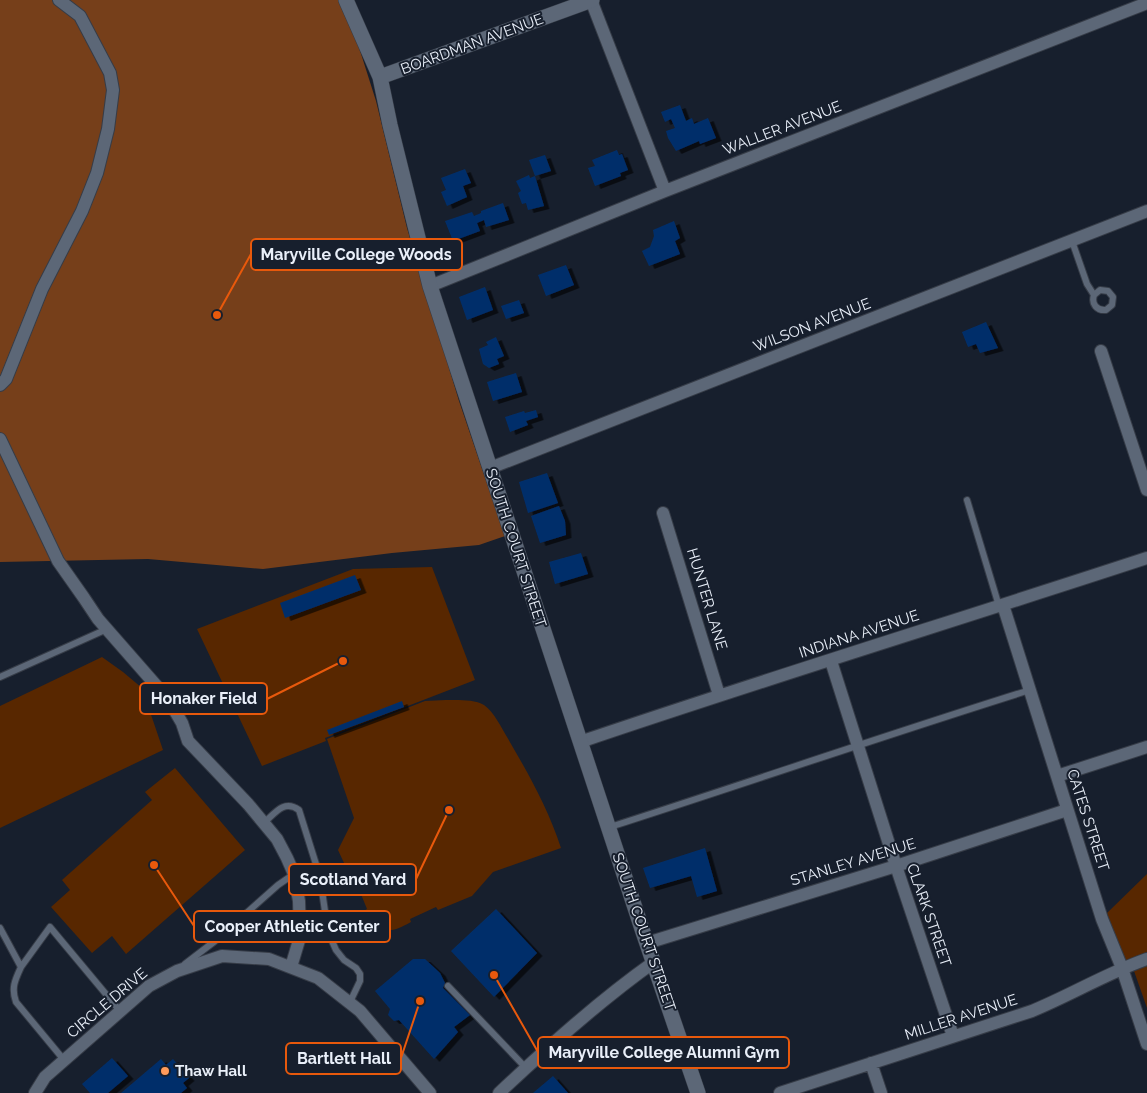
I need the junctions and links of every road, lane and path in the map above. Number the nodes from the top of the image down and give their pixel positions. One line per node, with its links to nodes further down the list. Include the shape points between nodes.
1 (59, 0): 12 (street, via 80,16 110,73 113,90 108,129 97,173 82,211 42,289)
2 (346, 0): 5 (street, SOUTH COURT STREET)
3 (592, 0): 5 (street, BOARDMAN AVENUE); 6 (street)
4 (1147, 3): 6 (street, WALLER AVENUE)
5 (380, 77): 9 (street, SOUTH COURT STREET)
6 (665, 191): 9 (street, WALLER AVENUE)
7 (1147, 211): 8 (street, WILSON AVENUE)
8 (1072, 241): 10 (lane); 14 (street, WILSON AVENUE)
9 (430, 286): 14 (street, SOUTH COURT STREET)
10 (1094, 295)
11 (1101, 351): 15 (street)
12 (0, 386)
13 (0, 439): 20 (street, via 58,560)
14 (490, 468): 25 (street, SOUTH COURT STREET)
15 (1147, 490)
16 (967, 500): 19 (lane)
17 (663, 513): 24 (street, HUNTER LANE)
18 (1147, 558): 19 (street, INDIANA AVENUE)
19 (1001, 606): 21 (street, INDIANA AVENUE); 23 (street, CATES STREET)
20 (107, 629): 22 (lane); 30 (street, via 168,699 188,741)
21 (831, 661): 24 (street, INDIANA AVENUE); 26 (street, CLARK STREET)
22 (0, 677)
23 (1030, 690): 26 (lane); 28 (street, CATES STREET)
24 (719, 695): 25 (street, INDIANA AVENUE)
25 (580, 742): 31 (street, SOUTH COURT STREET)
26 (857, 745): 31 (lane); 32 (street, CLARK STREET)
27 (1147, 747): 28 (street)
28 (1056, 776): 29 (street, CATES STREET)
29 (1067, 810): 32 (street, STANLEY AVENUE); 40 (street, CATES STREET, via 1102,919)
30 (264, 823): 33 (street, via 277,839); 43 (lane, via 284,806 299,810 320,877 328,932 340,955 360,974)
31 (608, 828): 35 (street, SOUTH COURT STREET)
32 (896, 866): 35 (street, STANLEY AVENUE); 45 (street, CLARK STREET)
33 (294, 874): 38 (street, via 300,937); 41 (lane)
34 (0, 928): 39 (lane)
35 (647, 943): 37 (street, SOUTH COURT STREET)
36 (1147, 959): 40 (street, MILLER AVENUE)
37 (654, 962): 49 (street); 53 (street, SOUTH COURT STREET)
38 (291, 967): 41 (street, CIRCLE DRIVE, via 269,959 222,956); 43 (street, CIRCLE DRIVE, via 318,978)
39 (21, 968): 44 (lane, via 50,927); 47 (lane, via 13,992 16,1002)
40 (1122, 968): 45 (street, MILLER AVENUE, via 1032,1011); 46 (street, CATES STREET)
41 (176, 971): 44 (street, CIRCLE DRIVE, via 149,986)
42 (448, 986): 49 (lane)
43 (350, 1002): 51 (street, CIRCLE DRIVE)
44 (120, 1011): 47 (street, CIRCLE DRIVE)
45 (953, 1036): 48 (street, MILLER AVENUE)
46 (1147, 1044)
47 (64, 1060): 50 (street, CIRCLE DRIVE, via 45,1077)
48 (871, 1063): 54 (street, MILLER AVENUE); 55 (street)
49 (526, 1068): 52 (street)
50 (35, 1093)
51 (430, 1093)
52 (499, 1093)
53 (698, 1093)
54 (780, 1093)
55 (881, 1093)

